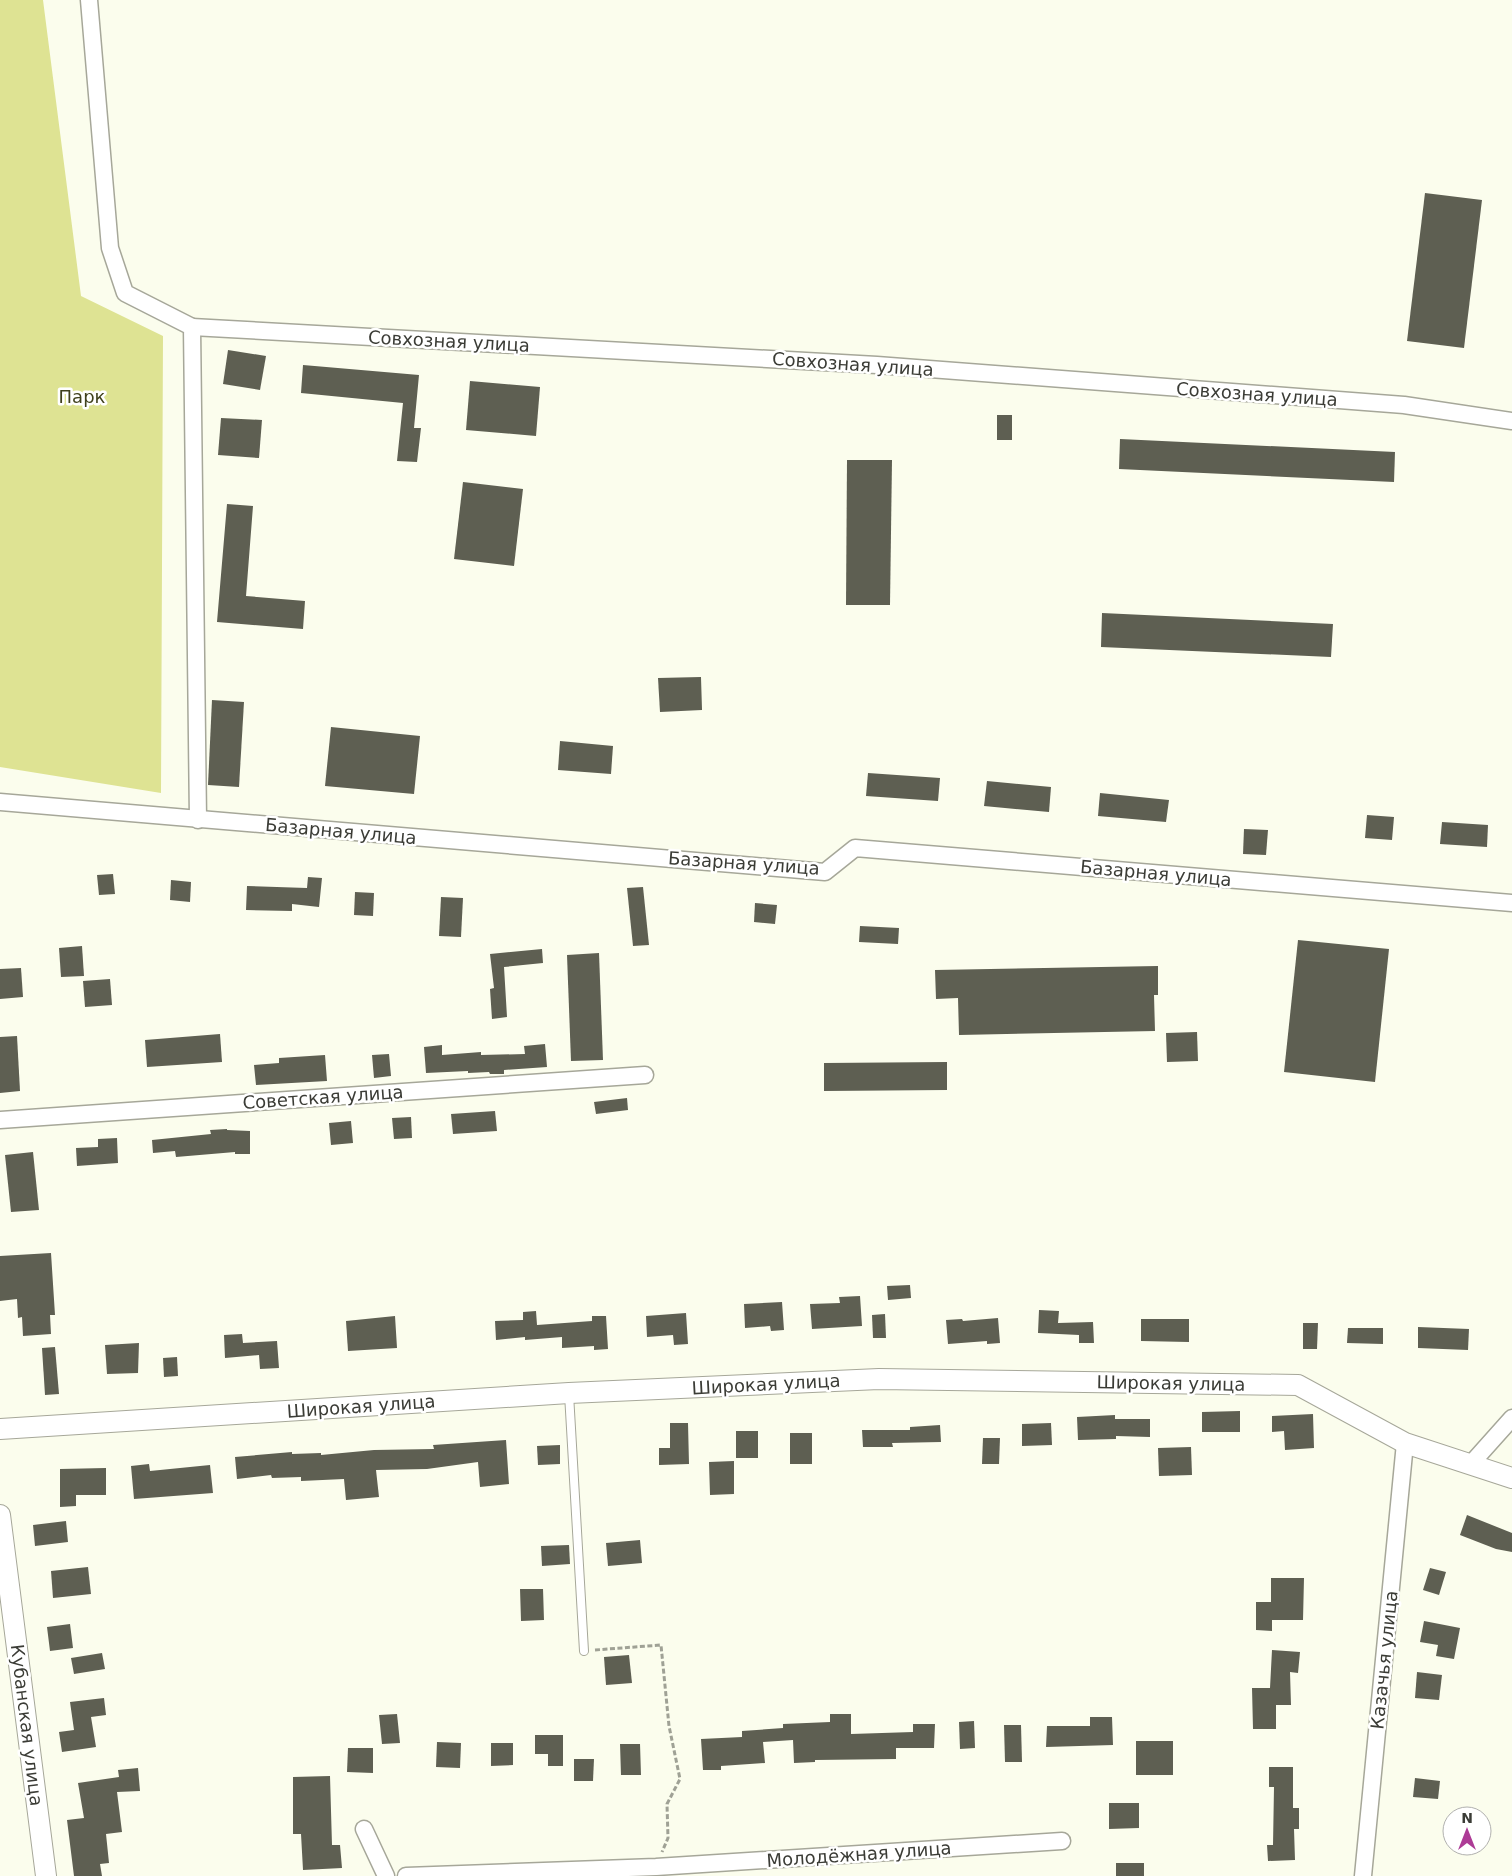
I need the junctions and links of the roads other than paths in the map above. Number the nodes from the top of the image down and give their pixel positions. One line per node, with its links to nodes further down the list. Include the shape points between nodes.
1 (89, 0): 2 (street, via 110,248 125,293)
2 (192, 327): 3 (street, Совхозная улица, via 877,365 1404,405); 5 (street)
3 (1512, 421)
4 (0, 802): 5 (street, Базарная улица)
5 (198, 820): 6 (street, Базарная улица, via 825,872 855,848)
6 (1512, 902)
7 (645, 1075): 8 (street, Советская улица)
8 (0, 1120)
9 (568, 1393): 11 (street, Широкая улица); 12 (street, Широкая улица, via 879,1379 1298,1384); 16 (lane)
10 (1512, 1418): 13 (street)
11 (0, 1429)
12 (1405, 1444): 13 (street, Широкая улица); 23 (street, Казачья улица)
13 (1470, 1465): 14 (street, Широкая улица)
14 (1512, 1478)
15 (0, 1515): 20 (street, Кубанская улица)
16 (584, 1651)
17 (364, 1829): 21 (street)
18 (1062, 1841): 19 (street, Молодёжная улица)
19 (656, 1871): 22 (street, Молодёжная улица)
20 (46, 1876)
21 (386, 1876)
22 (406, 1876)
23 (1363, 1876)

